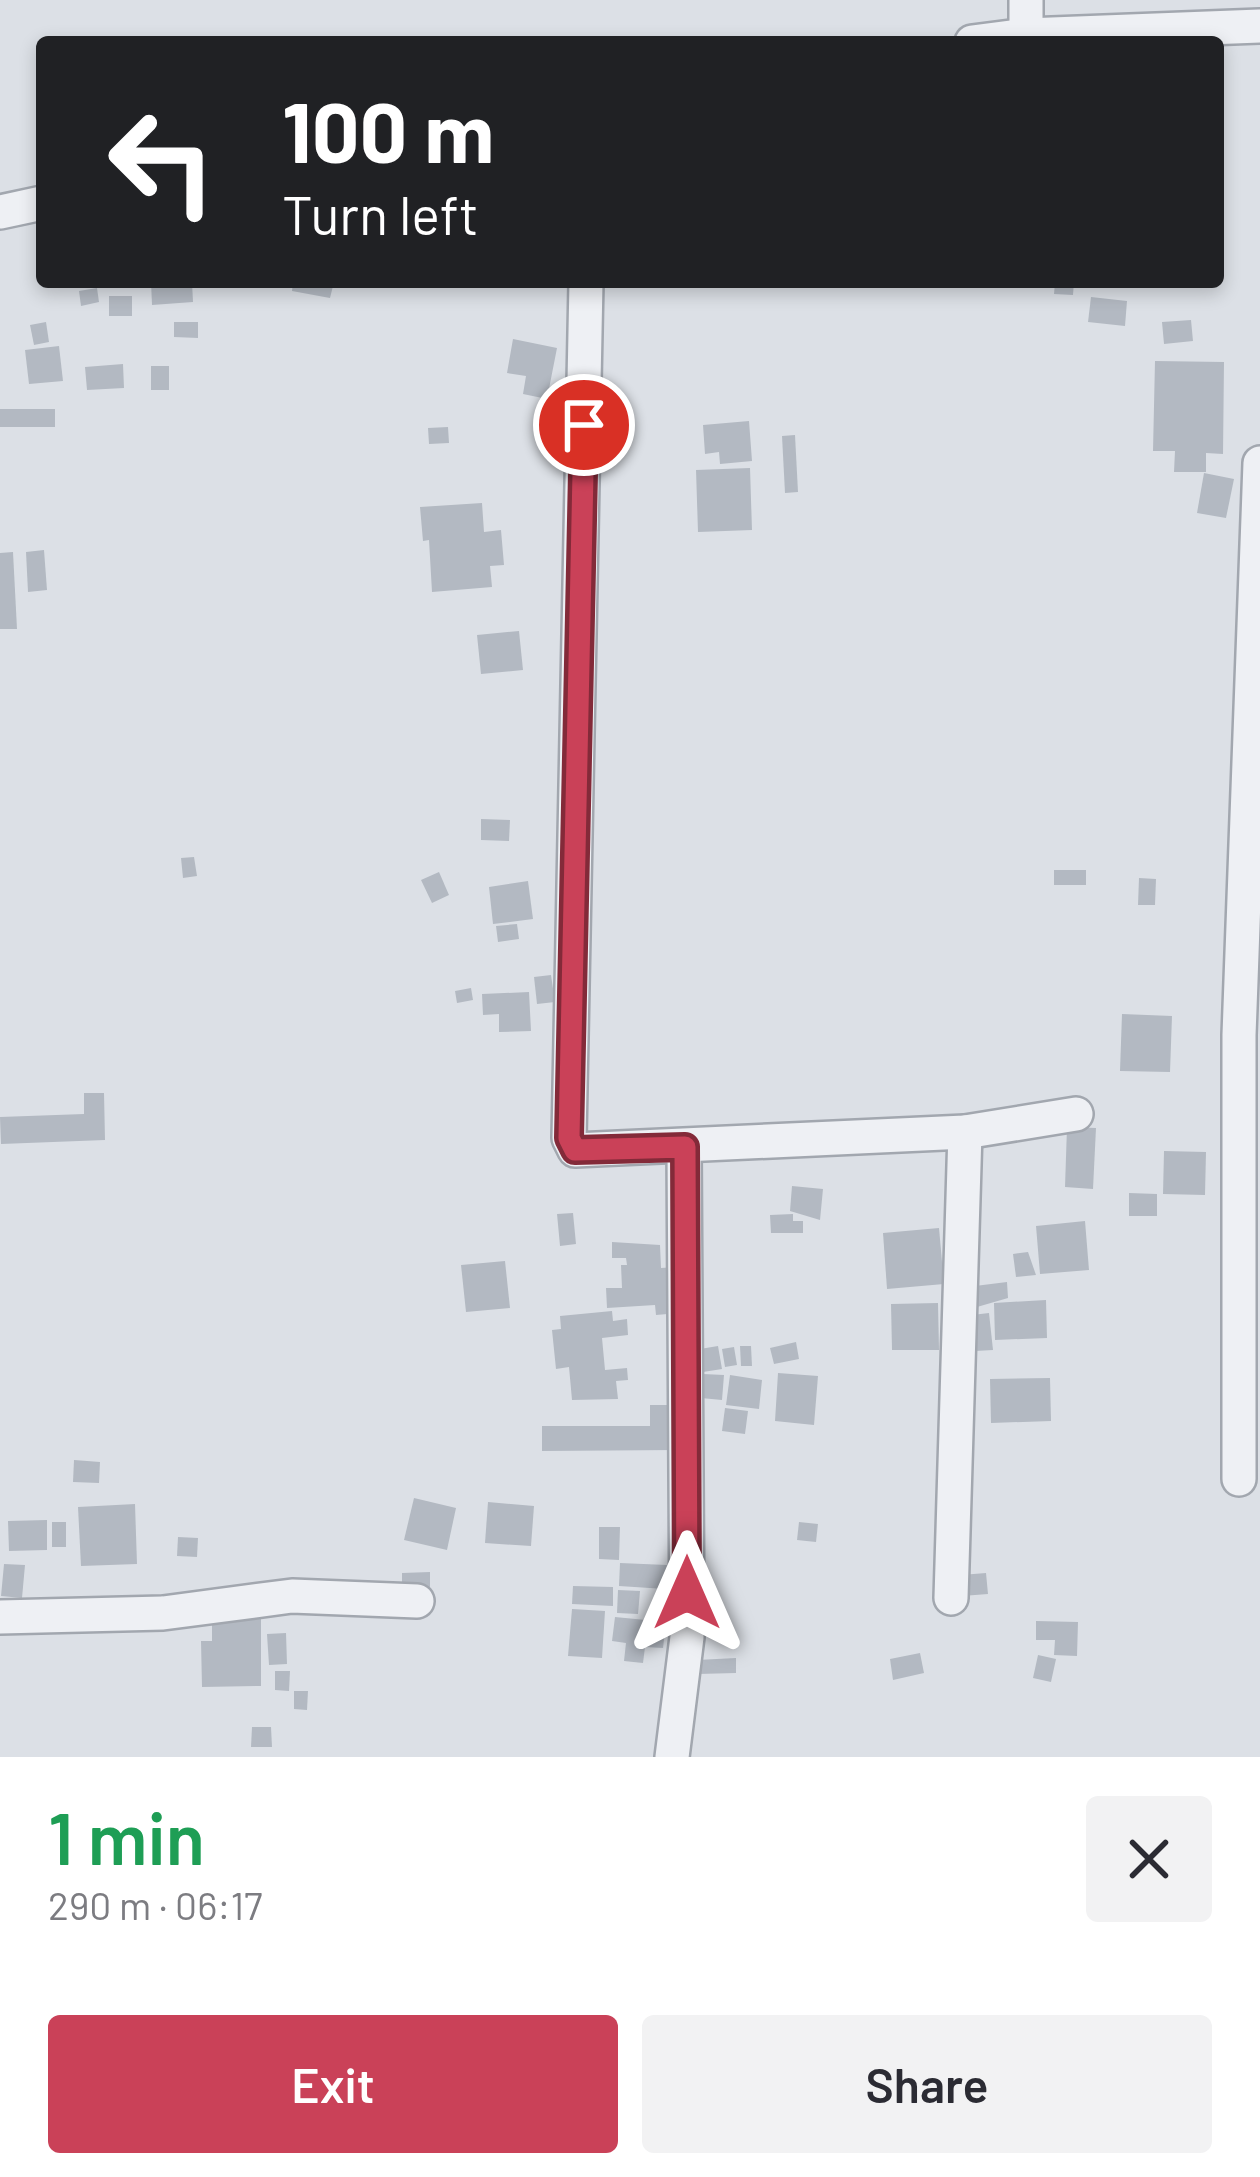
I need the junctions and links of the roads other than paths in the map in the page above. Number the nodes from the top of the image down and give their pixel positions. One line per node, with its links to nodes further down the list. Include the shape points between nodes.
1 (1026, 0): 3 (street)
2 (1260, 26): 3 (street)
3 (1026, 35): 4 (street)
4 (1018, 36)
5 (36, 204): 6 (street)
6 (0, 212)
7 (586, 288): 11 (street, via 569,1138 575,1150)
8 (1260, 463): 12 (street, via 1239,1035)
9 (1076, 1114): 10 (street)
10 (965, 1132): 11 (street); 13 (street)
11 (685, 1147): 16 (street, via 687,1637)
12 (1239, 1479)
13 (952, 1598)
14 (417, 1601): 15 (street, via 292,1596 163,1613)
15 (0, 1617)
16 (672, 1757)

